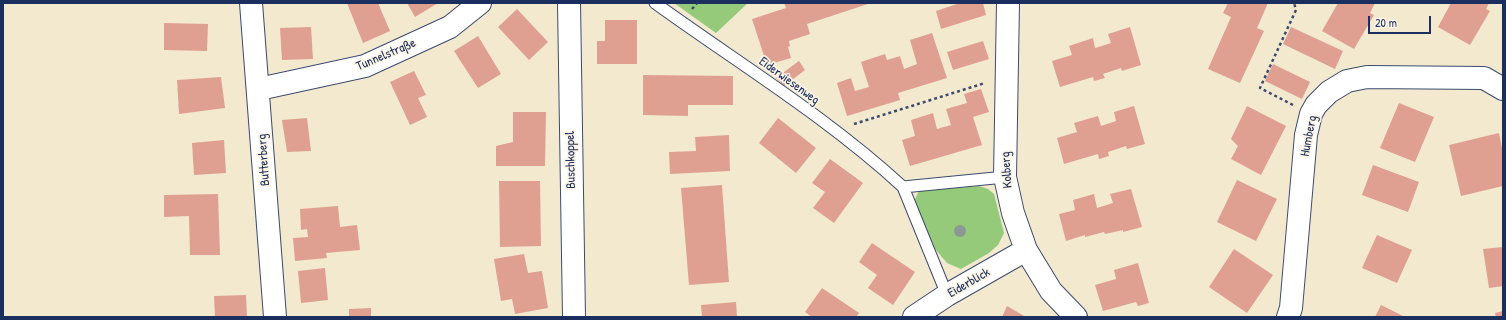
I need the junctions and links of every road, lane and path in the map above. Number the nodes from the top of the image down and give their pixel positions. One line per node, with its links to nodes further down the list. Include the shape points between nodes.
1 (252, 3): 8 (street, Butterberg)
2 (480, 3): 8 (street, Tunnelstraße, via 450,27 365,66)
3 (569, 3): 17 (street, Buschkoppel)
4 (655, 3): 11 (lane, Eiderwiesenweg)
5 (1008, 3): 7 (street, Kolberg)
6 (1294, 3): 10 (path, via 1296,10 1260,88)
7 (1007, 80): 11 (path, via 993,81); 12 (street, Kolberg)
8 (259, 89): 16 (street, Butterberg)
9 (1503, 89): 10 (street, Humberg, via 1484,78 1367,77 1347,81 1329,92)
10 (1311, 114): 20 (street, Humberg, via 1306,135 1291,308)
11 (833, 130): 13 (lane, Eiderwiesenweg, via 875,161)
12 (1005, 177): 13 (lane); 14 (street, Kolberg, via 1013,213)
13 (903, 187): 15 (lane)
14 (1026, 250): 15 (street, Eiderblick); 19 (street, Kolberg, via 1051,291)
15 (947, 295): 18 (street, Eiderblick)
16 (275, 317)
17 (574, 317)
18 (914, 317)
19 (1076, 317)
20 (1288, 317)

